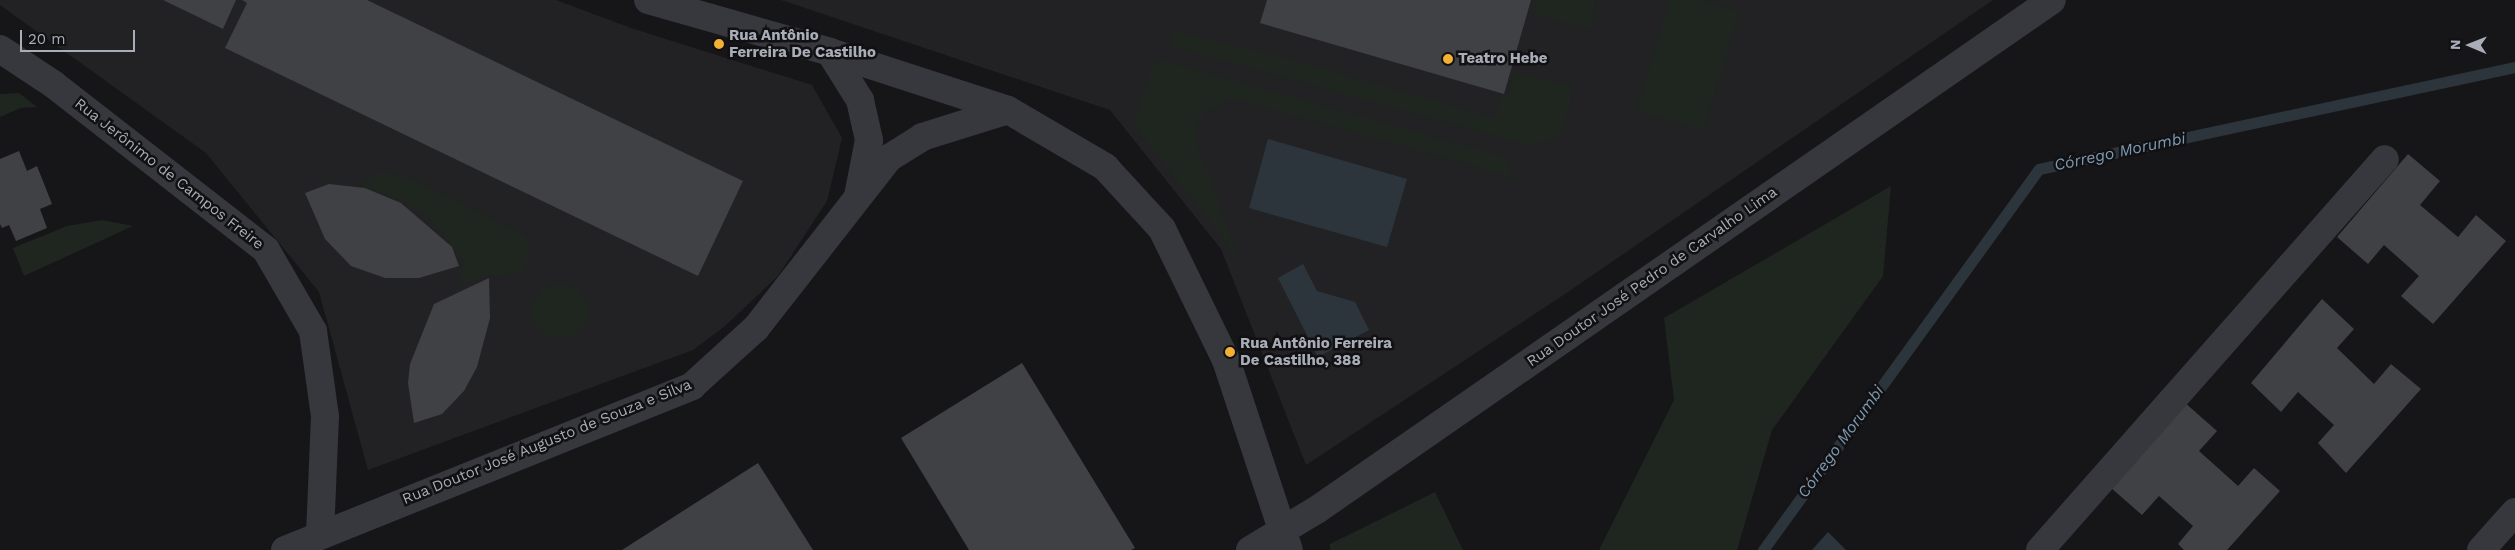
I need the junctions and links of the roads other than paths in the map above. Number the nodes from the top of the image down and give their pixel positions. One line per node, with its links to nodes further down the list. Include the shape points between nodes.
1 (648, 0): 4 (street)
2 (2052, 0): 10 (street, Rua Doutor José Pedro de Carvalho Lima)
3 (0, 49): 9 (street, Rua Jerônimo de Campos Freire, via 53,84 266,250 313,330 326,416)
4 (830, 52): 5 (street); 7 (street, Rua Doutor José Augusto de Souza e Silva, via 860,100 869,140)
5 (1008, 110): 7 (street, Rua Doutor José Augusto de Souza e Silva, via 922,137 889,158); 10 (street, via 1106,168 1162,229 1226,360)
6 (2385, 159): 13 (street)
7 (857, 202): 9 (street, Rua Doutor José Augusto de Souza e Silva, via 756,328 692,386)
8 (2515, 512): 14 (street)
9 (320, 533): 11 (street, Rua Doutor José Augusto de Souza e Silva)
10 (1287, 539): 12 (street, Rua Doutor José Pedro de Carvalho Lima)
11 (285, 550)
12 (1250, 550)
13 (2040, 550)
14 (2481, 550)

